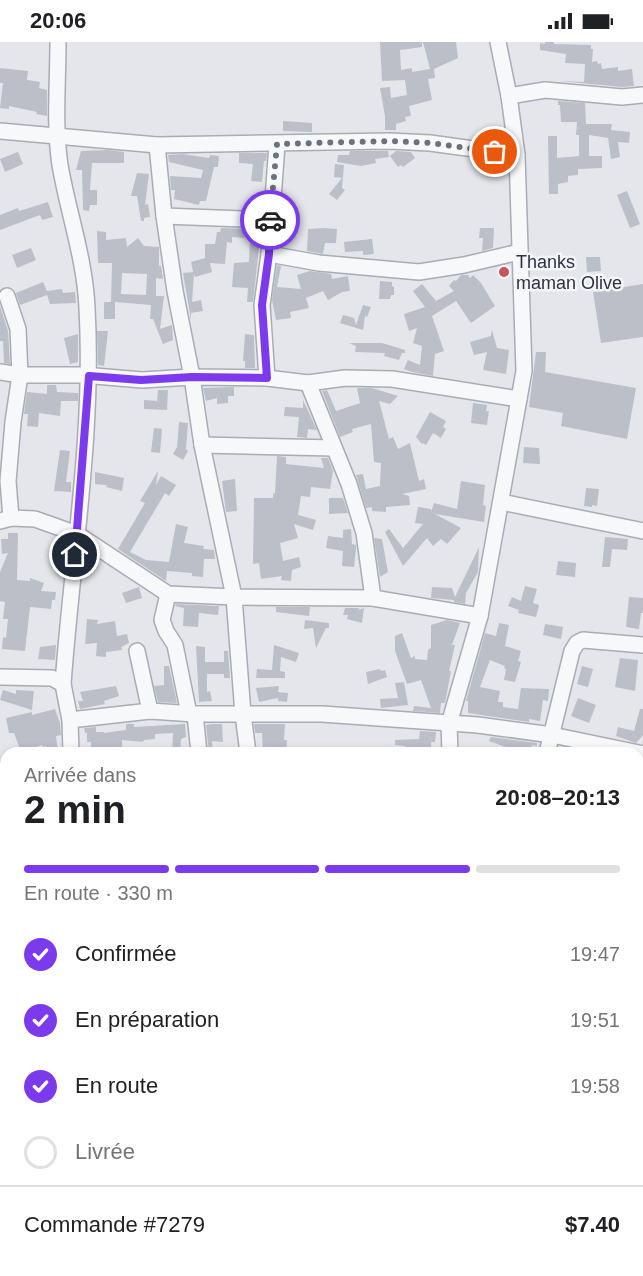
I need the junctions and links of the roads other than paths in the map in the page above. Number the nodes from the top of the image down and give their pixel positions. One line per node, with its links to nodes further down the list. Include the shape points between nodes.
1 (58, 42): 6 (street)
2 (498, 42): 4 (street)
3 (643, 95): 4 (street, via 622,97 545,90)
4 (509, 96): 9 (street)
5 (0, 131): 6 (street)
6 (57, 136): 8 (street); 17 (street, via 86,292)
7 (277, 144): 8 (street); 9 (street, via 390,141); 11 (street)
8 (157, 145): 10 (street)
9 (517, 155): 12 (street)
10 (164, 216): 11 (street); 18 (street)
11 (270, 220): 13 (street)
12 (519, 252): 13 (street, via 419,272 342,266); 21 (street, via 524,371)
13 (269, 254): 19 (street, via 262,305)
14 (7, 296): 16 (street, via 18,329)
15 (0, 372): 16 (street)
16 (20, 375): 17 (street); 25 (street)
17 (89, 376): 18 (street, via 141,380); 27 (street)
18 (192, 377): 19 (street); 22 (street)
19 (267, 378): 20 (street)
20 (308, 383): 21 (street, via 345,378 392,379); 23 (street)
21 (519, 399): 24 (street)
22 (202, 445): 23 (street); 29 (street)
23 (334, 448): 30 (street, via 364,533)
24 (501, 502): 26 (street); 31 (street)
25 (5, 519): 27 (street, via 35,519)
26 (643, 531)
27 (77, 534): 28 (street); 35 (street)
28 (168, 594): 29 (street); 37 (street, via 162,620 175,645)
29 (234, 597): 30 (street); 38 (street)
30 (373, 598): 31 (street)
31 (480, 616): 40 (street)
32 (643, 645): 41 (street, via 583,640 577,643)
33 (137, 651): 36 (street)
34 (0, 678): 35 (street, via 52,678)
35 (63, 684): 39 (street)
36 (150, 711): 37 (street); 39 (street)
37 (192, 714): 38 (street); 43 (street)
38 (243, 714): 40 (street, via 322,714); 44 (street)
39 (70, 720): 42 (street)
40 (449, 724): 41 (street); 45 (street)
41 (552, 735): 46 (street); 47 (street)
42 (71, 747)
43 (198, 747)
44 (247, 747)
45 (450, 747)
46 (549, 747)
47 (609, 747)

